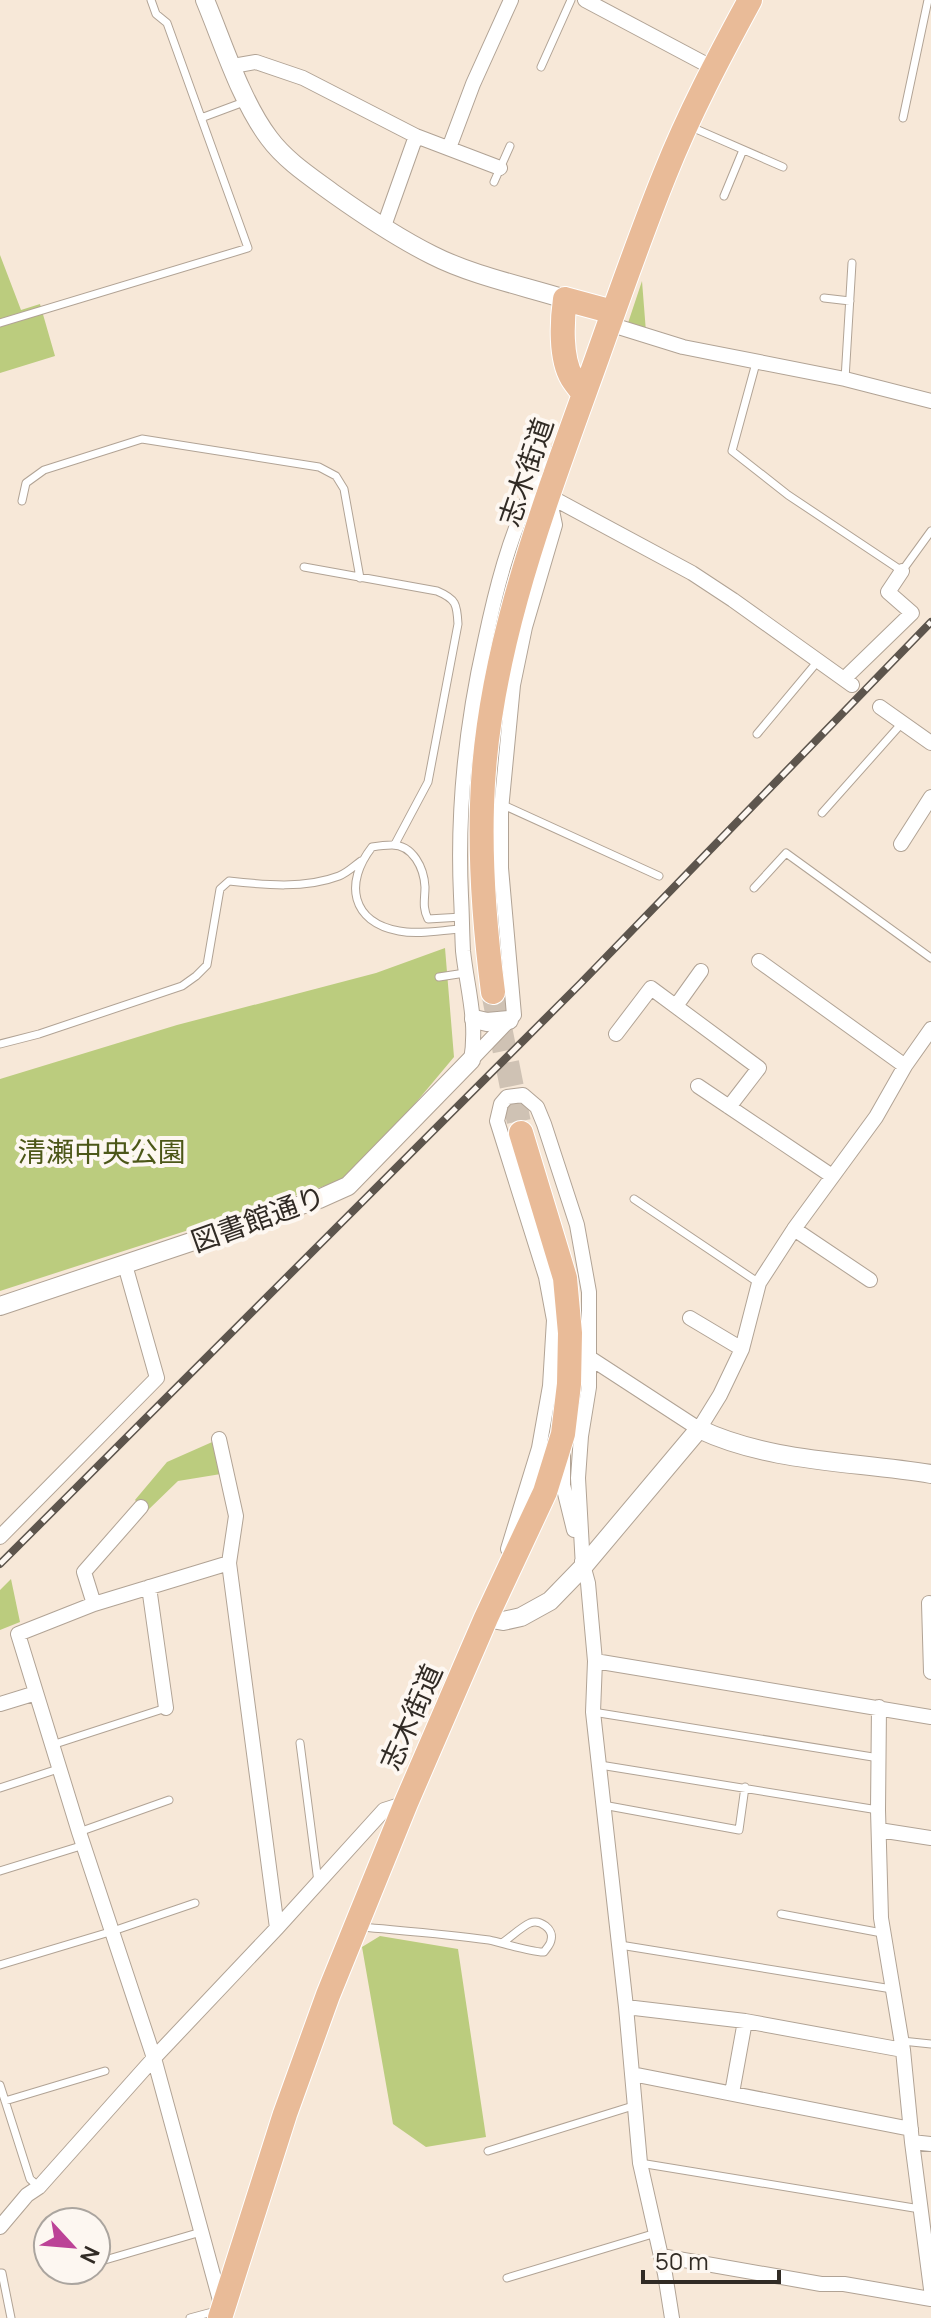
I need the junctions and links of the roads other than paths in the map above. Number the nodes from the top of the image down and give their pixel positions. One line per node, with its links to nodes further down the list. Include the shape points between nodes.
1 (151, 0): 12 (lane, via 167,23)
2 (205, 0): 8 (street)
3 (511, 0): 17 (street)
4 (571, 0): 9 (lane)
5 (585, 0): 10 (street)
6 (750, 0): 10 (main road, 志木街道)
7 (928, 0): 13 (lane)
8 (233, 66): 11 (street); 15 (street, via 256,62 303,78)
9 (541, 67)
10 (713, 68): 14 (main road, 志木街道)
11 (248, 101): 12 (lane); 22 (street, via 269,138 300,170)
12 (201, 118): 28 (lane, via 248,248)
13 (903, 118)
14 (687, 125): 18 (lane); 27 (main road, 志木街道)
15 (416, 136): 17 (street); 22 (street)
16 (510, 146): 20 (lane)
17 (449, 148): 20 (street)
18 (743, 150): 19 (lane); 21 (lane)
19 (783, 167)
20 (497, 175)
21 (724, 196)
22 (384, 226): 25 (street, via 451,264)
23 (852, 263): 26 (lane)
24 (824, 298): 26 (lane)
25 (565, 299): 27 (main road); 31 (main road, via 563,344 570,376)
26 (850, 301): 30 (lane)
27 (611, 318): 29 (street, via 683,347); 31 (main road, 志木街道)
28 (0, 323)
29 (756, 363): 30 (street); 38 (lane, via 732,451)
30 (845, 379): 32 (street)
31 (584, 394): 33 (main road, 志木街道)
32 (931, 401)
33 (573, 425): 34 (main road, 志木街道); 53 (street, via 533,487 495,592 467,733)
34 (549, 496): 40 (street, via 692,573); 46 (street, via 555,525 513,685); 59 (main road, 志木街道, via 510,621 489,736 482,867)
35 (22, 501): 39 (lane, via 26,483 44,470 142,439 319,467 336,476 344,489)
36 (931, 531): 38 (lane)
37 (304, 567): 39 (lane)
38 (902, 571): 40 (street, via 888,592 912,613 849,681)
39 (360, 578): 48 (lane, via 437,591 457,606 428,782)
40 (818, 661): 43 (lane)
41 (880, 707): 42 (street)
42 (902, 723): 44 (street); 47 (lane)
43 (757, 734)
44 (931, 743)
45 (931, 797): 49 (street)
46 (501, 804): 51 (lane); 62 (street, via 514,1015)
47 (822, 813)
48 (395, 844): 50 (lane, via 372,847); 53 (lane, via 414,854 423,871 428,919)
49 (901, 844)
50 (361, 861): 53 (lane, via 355,886 358,906 374,922 399,931); 65 (lane, via 342,875 317,882 229,881 220,889 207,965 182,986)
51 (659, 876)
52 (754, 888): 54 (lane, via 786,853)
53 (462, 923): 57 (street)
54 (931, 958)
55 (759, 961): 67 (street)
56 (701, 971): 60 (street)
57 (466, 973): 58 (lane); 61 (street)
58 (439, 977)
59 (493, 992)
60 (676, 1006): 64 (street, via 651,988); 69 (street, via 759,1068)
61 (474, 1019): 62 (street); 66 (street)
62 (509, 1020): 66 (street)
63 (931, 1029): 67 (street)
64 (616, 1034)
65 (0, 1044)
66 (471, 1060): 74 (street, 図書館通り, via 390,1137 348,1186)
67 (905, 1066): 71 (street, via 876,1117)
68 (698, 1086): 69 (street)
69 (729, 1107): 71 (street)
70 (521, 1133): 82 (main road, 志木街道, via 565,1278 570,1333)
71 (832, 1176): 73 (street)
72 (634, 1199): 76 (lane)
73 (794, 1229): 75 (street); 76 (street)
74 (125, 1265): 77 (street, 図書館通り); 86 (street, via 157,1378)
75 (870, 1280)
76 (759, 1283): 79 (street)
77 (0, 1306)
78 (690, 1318): 79 (street)
79 (742, 1349): 81 (street)
80 (590, 1358): 81 (street); 88 (street, via 578,1478); 92 (street, via 589,1292 577,1225 537,1107 523,1095 507,1097 497,1121 546,1277 554,1320 539,1448)
81 (699, 1429): 84 (street, via 773,1454); 88 (street)
82 (563, 1434): 88 (street, via 563,1485); 92 (main road, 志木街道, via 545,1492)
83 (219, 1439): 87 (street, via 236,1516)
84 (931, 1474)
85 (141, 1507): 90 (street, via 84,1572)
86 (0, 1537)
87 (229, 1563): 89 (street); 120 (street)
88 (583, 1567): 92 (street, via 550,1601 521,1617 503,1621); 93 (street)
89 (149, 1587): 90 (street); 98 (street)
90 (94, 1604): 95 (street, via 18,1634)
91 (931, 1604): 94 (street)
92 (491, 1608): 109 (main road, 志木街道)
93 (595, 1661): 97 (street); 99 (street)
94 (931, 1672)
95 (36, 1693): 96 (street); 102 (street)
96 (0, 1704)
97 (879, 1707): 100 (street); 103 (street)
98 (166, 1708): 102 (lane)
99 (593, 1712): 103 (lane); 104 (street)
100 (931, 1717)
101 (300, 1743): 116 (lane)
102 (52, 1745): 105 (street)
103 (879, 1758): 111 (street)
104 (598, 1764): 106 (lane); 110 (street)
105 (61, 1769): 107 (lane); 114 (street)
106 (745, 1787): 110 (lane, via 739,1830); 111 (lane)
107 (0, 1788)
108 (169, 1800): 114 (lane)
109 (406, 1803): 116 (street, via 384,1810); 119 (main road, 志木街道)
110 (602, 1804): 124 (street)
111 (878, 1810): 112 (street)
112 (879, 1830): 113 (street); 122 (street)
113 (931, 1838)
114 (82, 1839): 115 (lane); 121 (street)
115 (0, 1871)
116 (318, 1884): 120 (street)
117 (195, 1903): 121 (lane)
118 (781, 1914): 122 (lane)
119 (356, 1926): 123 (lane); 154 (main road, 志木街道, via 285,2114)
120 (277, 1928): 131 (street)
121 (113, 1931): 125 (lane); 131 (street)
122 (884, 1933): 126 (street)
123 (502, 1943): 123 (lane, via 544,1952 551,1932 531,1923)
124 (619, 1945): 126 (lane); 127 (street)
125 (0, 1965)
126 (894, 1990): 130 (street)
127 (626, 2007): 128 (street); 133 (street)
128 (745, 2021): 130 (street); 135 (street)
129 (931, 2044): 130 (lane)
130 (903, 2046): 138 (street)
131 (154, 2058): 142 (street); 145 (street)
132 (105, 2071): 136 (lane)
133 (632, 2074): 135 (street); 137 (street)
134 (0, 2085): 136 (lane)
135 (732, 2093): 138 (street)
136 (5, 2101): 142 (lane, via 30,2179)
137 (633, 2106): 140 (lane); 141 (street)
138 (912, 2135): 139 (street); 143 (street)
139 (931, 2144)
140 (488, 2151)
141 (640, 2163): 143 (lane); 146 (street)
142 (39, 2187): 144 (street)
143 (922, 2209): 149 (street)
144 (0, 2227)
145 (203, 2231): 148 (lane); 154 (street)
146 (656, 2233): 147 (street); 151 (lane)
147 (661, 2256): 153 (street); 157 (street)
148 (112, 2258)
149 (930, 2261): 152 (street)
150 (0, 2273): 155 (lane)
151 (507, 2278)
152 (931, 2289)
153 (931, 2299)
154 (221, 2314): 156 (lane)
155 (11, 2318)
156 (190, 2318)
157 (672, 2318)

